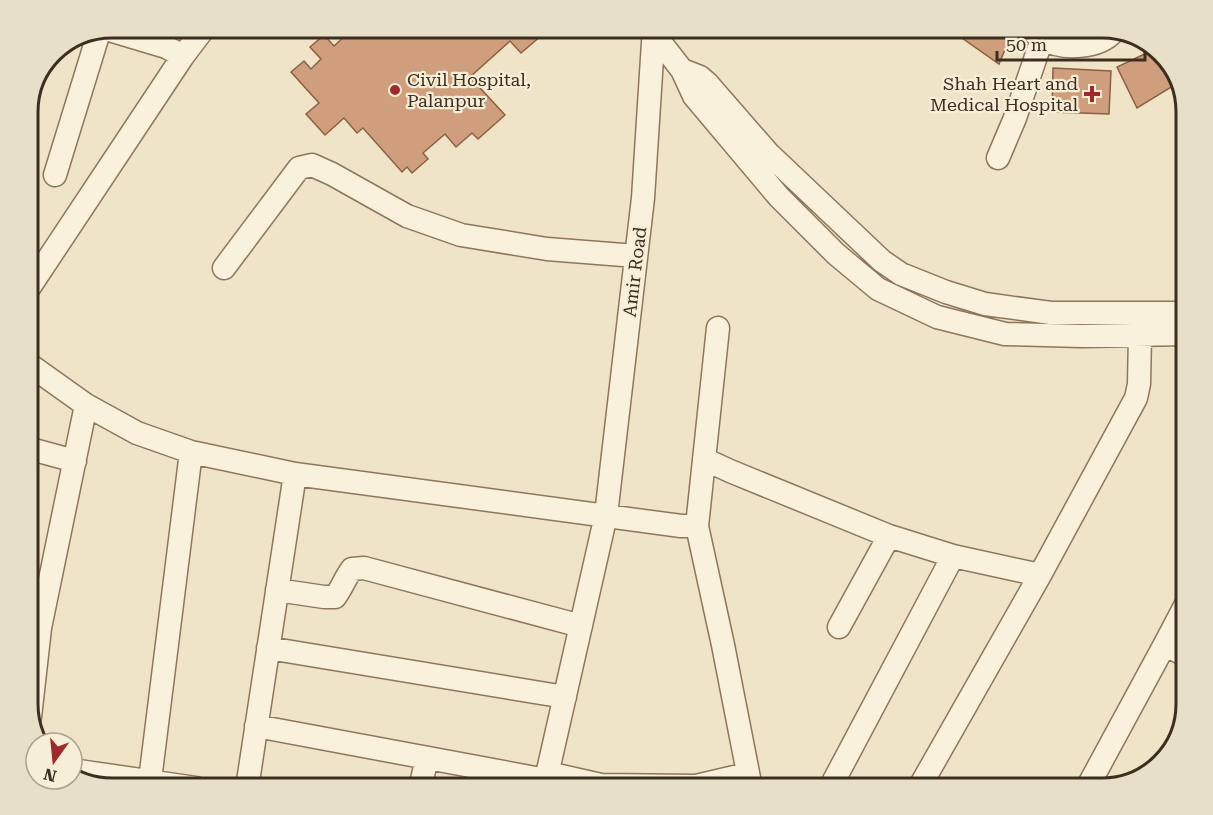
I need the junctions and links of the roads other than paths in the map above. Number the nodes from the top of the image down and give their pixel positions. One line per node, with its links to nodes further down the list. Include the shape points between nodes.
1 (136, 38): 9 (street)
2 (197, 38): 9 (street)
3 (652, 38): 13 (street, Amir Road)
4 (659, 38): 10 (street)
5 (1034, 38): 11 (street, via 1015,118)
6 (1046, 38): 7 (street, via 1065,47 1089,45)
7 (1102, 38)
8 (97, 39): 12 (street)
9 (183, 56): 15 (street)
10 (682, 70): 16 (street, via 707,83 768,153 882,261 902,274 985,304 1040,312); 19 (street, via 694,96 779,197 878,289 937,317 1005,334)
11 (998, 158)
12 (55, 175)
13 (636, 256): 14 (street, via 547,249 461,235 407,216 312,165 299,168); 27 (street, Amir Road)
14 (224, 268)
15 (38, 274)
16 (1176, 313)
17 (718, 328): 24 (street)
18 (1176, 334): 19 (street)
19 (1140, 336): 31 (street, via 1136,398)
20 (38, 371): 21 (street)
21 (86, 405): 23 (street, via 137,433); 25 (street)
22 (38, 451): 25 (street)
23 (191, 452): 26 (street); 43 (street)
24 (704, 459): 28 (street); 29 (street)
25 (75, 461): 33 (street)
26 (295, 474): 27 (street); 32 (street)
27 (606, 515): 28 (street); 35 (street, Amir Road)
28 (697, 526): 48 (street)
29 (889, 536): 30 (street); 36 (street)
30 (953, 556): 31 (street); 49 (street)
31 (1040, 575): 50 (street)
32 (277, 590): 35 (street, via 335,597 352,568 364,568); 38 (street)
33 (38, 607)
34 (1176, 624): 37 (street)
35 (581, 626): 40 (street, Amir Road)
36 (839, 627)
37 (1166, 644): 39 (street); 51 (street)
38 (268, 648): 40 (street); 41 (street)
39 (1176, 650)
40 (565, 697): 47 (street, Amir Road)
41 (256, 726): 42 (street); 44 (street)
42 (427, 758): 45 (street); 46 (street)
43 (151, 778)
44 (248, 778)
45 (422, 778)
46 (535, 778)
47 (546, 778)
48 (748, 778)
49 (835, 778)
50 (925, 778)
51 (1092, 778)

